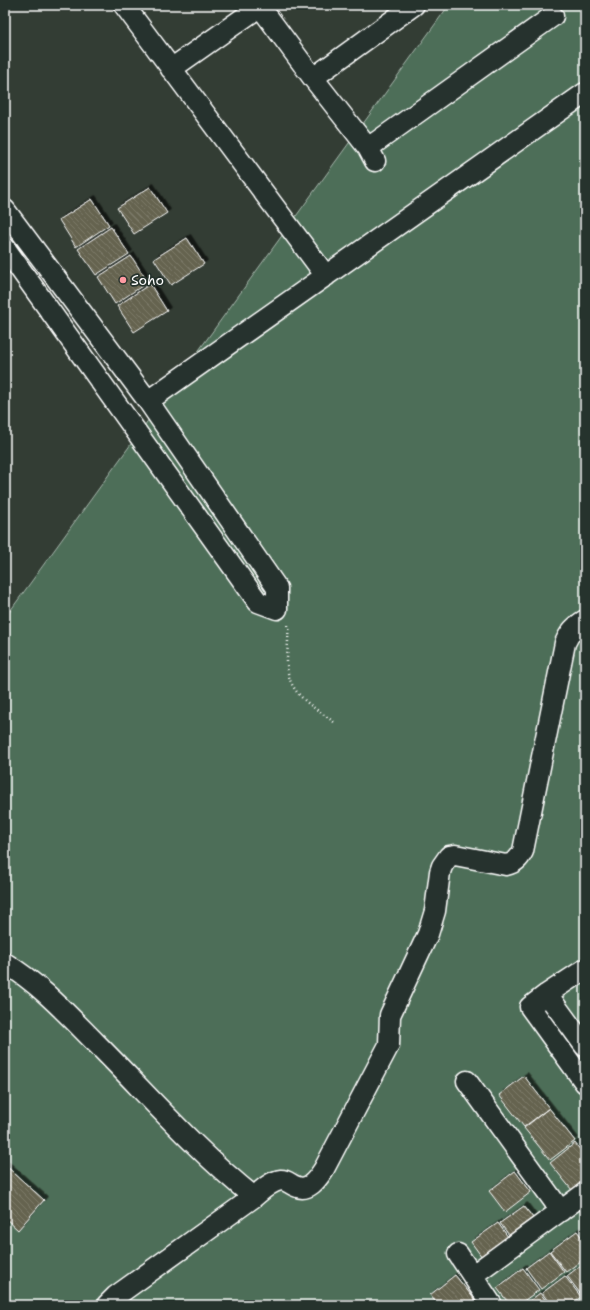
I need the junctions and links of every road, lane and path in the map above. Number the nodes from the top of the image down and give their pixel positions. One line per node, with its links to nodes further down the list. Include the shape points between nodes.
1 (124, 5): 5 (street)
2 (414, 5): 6 (street)
3 (260, 6): 5 (street); 6 (street)
4 (552, 16): 6 (street, via 372,155)
5 (171, 69): 10 (street)
6 (313, 78)
7 (585, 93): 10 (street)
8 (5, 210): 11 (street)
9 (5, 248): 12 (street, via 258,602)
10 (326, 276): 11 (street)
11 (148, 401): 12 (street, via 276,588)
12 (277, 609): 14 (path, via 288,624 288,674 292,686 300,697)
13 (585, 620): 22 (street, via 576,626 565,643 523,850 519,858 506,865 455,855 445,860 440,872 435,911 428,934 390,1015 389,1045 324,1169 316,1181 306,1188 278,1180)
14 (334, 722)
15 (5, 964): 22 (street, via 23,974 49,995 168,1118)
16 (585, 969): 17 (street)
17 (546, 994): 18 (street); 20 (street, via 530,1007)
18 (585, 1046)
19 (467, 1081): 23 (street)
20 (585, 1083)
21 (585, 1193): 23 (street)
22 (254, 1197): 26 (street)
23 (560, 1211): 25 (street)
24 (458, 1254): 25 (street)
25 (473, 1276): 27 (street)
26 (107, 1305)
27 (492, 1305)

